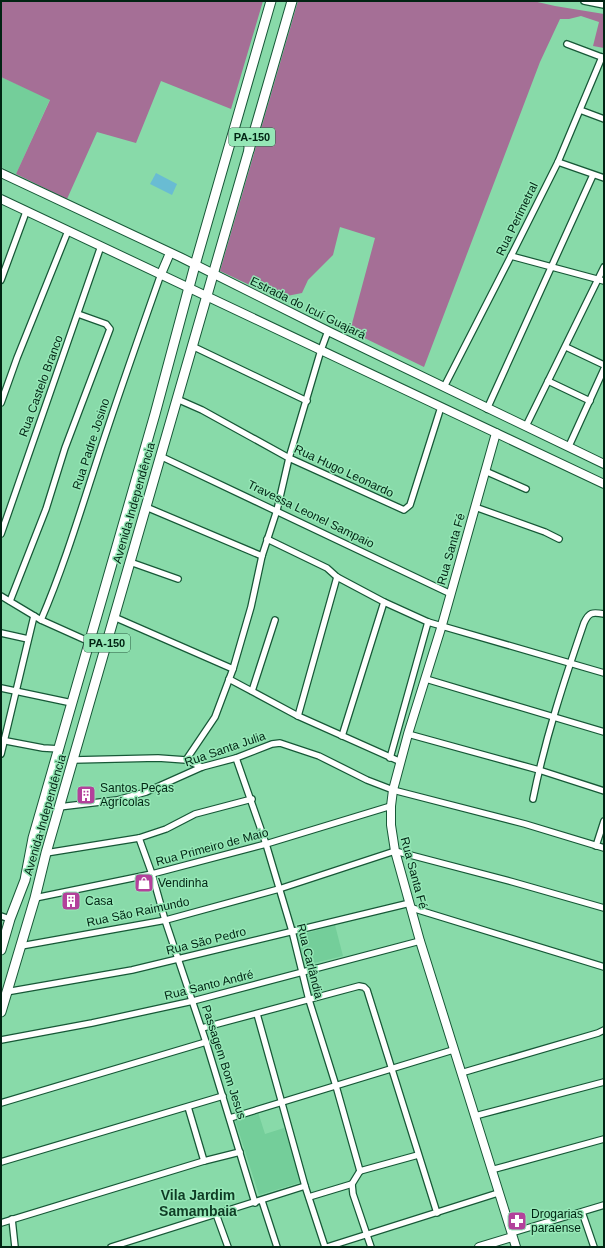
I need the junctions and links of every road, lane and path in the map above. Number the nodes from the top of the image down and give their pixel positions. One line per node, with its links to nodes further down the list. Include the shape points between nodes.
1 (271, 1): 9 (main road, Avenida Independência / PA-150)
2 (292, 1): 10 (main road, Avenida Independência / PA-150)
3 (584, 1): 4 (street)
4 (604, 5)
5 (567, 44): 6 (street)
6 (603, 58): 7 (street, Rua Perimetral)
7 (580, 110): 8 (street); 11 (street, Rua Perimetral)
8 (604, 119)
9 (233, 136): 10 (main road, via 246,142); 21 (main road, Avenida Independência / PA-150)
10 (249, 150): 24 (main road, Avenida Independência / PA-150)
11 (558, 162): 13 (street); 20 (street, Rua Perimetral)
12 (2, 175): 19 (main road, Estrada do Icuí Guajará)
13 (593, 175): 14 (street); 22 (street)
14 (604, 178)
15 (1, 199): 16 (main road)
16 (26, 212): 17 (main road); 26 (street)
17 (68, 231): 18 (main road); 42 (street)
18 (101, 246): 25 (main road); 30 (street, Rua Castelo Branco)
19 (170, 253): 21 (main road, Estrada do Icuí Guajará); 25 (main road)
20 (512, 256): 22 (street); 38 (street, Rua Perimetral)
21 (195, 265): 24 (main road, Estrada do Icuí Guajará); 28 (main road, Avenida Independência / PA-150)
22 (551, 267): 27 (street); 44 (street)
23 (604, 267): 27 (street)
24 (213, 273): 29 (main road, Avenida Independência / PA-150); 31 (main road, Estrada do Icuí Guajará)
25 (161, 274): 28 (main road); 73 (street, Rua Padre Josino, via 107,428 79,518)
26 (1, 280)
27 (601, 280): 33 (street)
28 (189, 288): 29 (main road); 45 (main road, Avenida Independência / PA-150)
29 (206, 296): 32 (main road, Avenida Independência / PA-150); 34 (main road)
30 (78, 314): 59 (street, Rua Castelo Branco); 68 (street, via 106,324 110,329 65,448 46,510)
31 (328, 331): 34 (street); 38 (main road, Estrada do Icuí Guajará)
32 (192, 346): 39 (main road, Avenida Independência / PA-150); 40 (street)
33 (566, 347): 35 (street); 37 (street)
34 (321, 350): 40 (street); 43 (main road)
35 (604, 365)
36 (604, 369): 41 (street)
37 (548, 381): 41 (street); 47 (street)
38 (444, 388): 44 (main road, Estrada do Icuí Guajará)
39 (177, 399): 46 (main road, Avenida Independência / PA-150); 51 (street, Rua Hugo Leonardo)
40 (307, 400): 51 (street)
41 (590, 401): 49 (street)
42 (1, 403)
43 (441, 407): 48 (main road); 51 (street, Rua Hugo Leonardo, via 410,505 404,510)
44 (487, 408): 47 (main road, Estrada do Icuí Guajará)
45 (155, 414): 46 (main road); 79 (main road, Avenida Independência / PA-150)
46 (171, 420): 50 (main road, Avenida Independência / PA-150)
47 (526, 426): 49 (main road, Estrada do Icuí Guajará)
48 (496, 433): 53 (main road, Rua Santa Fé); 54 (main road)
49 (569, 446): 52 (main road, Estrada do Icuí Guajará)
50 (160, 456): 56 (main road, Avenida Independência / PA-150); 58 (street, Travessa Leonel Sampaio)
51 (290, 458): 58 (street)
52 (604, 464)
53 (485, 472): 55 (street); 57 (main road, Rua Santa Fé)
54 (604, 484)
55 (526, 489)
56 (146, 507): 62 (street); 63 (main road, Avenida Independência / PA-150)
57 (475, 507): 61 (street); 66 (main road, Rua Santa Fé)
58 (277, 510): 60 (street); 66 (street, Travessa Leonel Sampaio)
59 (1, 534)
60 (268, 539): 62 (street); 64 (street, via 327,568)
61 (559, 539)
62 (262, 556): 81 (street, via 251,607)
63 (130, 562): 65 (street); 72 (main road, Avenida Independência / PA-150)
64 (338, 577): 69 (street); 89 (street)
65 (178, 579)
66 (451, 594): 76 (main road, Rua Santa Fé)
67 (1, 596): 68 (street)
68 (10, 601): 71 (street)
69 (384, 602): 75 (street); 93 (street)
70 (604, 614): 80 (street, via 588,615)
71 (34, 616): 73 (street); 78 (street)
72 (114, 617): 81 (street); 99 (main road, Avenida Independência / PA-150)
73 (41, 620): 79 (street)
74 (275, 620): 87 (street)
75 (428, 622): 76 (street); 98 (street)
76 (442, 625): 80 (street); 84 (main road, Rua Santa Fé)
77 (1, 633): 78 (street)
78 (28, 639): 86 (street)
79 (90, 642): 88 (main road, Avenida Independência / PA-150)
80 (570, 663): 82 (street); 90 (street)
81 (233, 669): 83 (street)
82 (604, 673)
83 (230, 679): 87 (street); 100 (street, via 216,717)
84 (426, 679): 90 (street); 92 (main road, Rua Santa Fé)
85 (1, 688): 86 (street)
86 (16, 691): 88 (street); 94 (street)
87 (252, 692): 89 (street)
88 (72, 704): 95 (main road, Avenida Independência / PA-150)
89 (298, 716): 93 (street)
90 (553, 716): 91 (street); 103 (street)
91 (604, 732)
92 (408, 734): 101 (main road, Rua Santa Fé); 103 (street)
93 (342, 736): 98 (street)
94 (3, 740): 95 (street); 96 (street)
95 (60, 749): 122 (main road, Avenida Independência / PA-150, via 33,838 25,880)
96 (1, 754)
97 (236, 758): 102 (street, Rua Santa Julia); 104 (street, Rua Santa Julia, via 280,743 319,756); 106 (street, Rua Carlândia)
98 (390, 758): 101 (street)
99 (73, 760): 100 (street); 109 (main road, Avenida Independência / PA-150)
100 (186, 760): 102 (street)
101 (401, 762): 104 (main road, Rua Santa Fé)
102 (202, 767): 109 (street, Rua Santa Julia, via 146,792 117,800)
103 (539, 770): 105 (street); 107 (street)
104 (393, 790): 108 (main road, Rua Santa Fé); 113 (street, Rua Santa Julia, via 526,824)
105 (604, 791)
106 (252, 799): 111 (street, via 195,814 166,829); 112 (street, Rua Carlândia)
107 (533, 799)
108 (391, 806): 112 (street, Rua Primeiro de Maio); 115 (main road, Rua Santa Fé)
109 (60, 807): 116 (main road, Avenida Independência / PA-150)
110 (604, 821): 113 (street)
111 (139, 838): 116 (street); 117 (street, Passagem Bom Jesus)
112 (266, 844): 117 (street, Rua Primeiro de Maio); 118 (street, Rua Carlândia)
113 (596, 846): 114 (street, Rua Santa Julia)
114 (604, 848)
115 (395, 851): 118 (street, Rua São Raimundo); 120 (main road, Rua Santa Fé); 121 (street)
116 (46, 853): 119 (main road, Avenida Independência / PA-150)
117 (152, 874): 119 (street, Rua Primeiro de Maio); 123 (street, Passagem Bom Jesus)
118 (278, 889): 123 (street, Rua São Raimundo); 124 (street, Rua Carlândia)
119 (35, 898): 126 (main road, Avenida Independência / PA-150)
120 (411, 906): 124 (street, Rua São Pedro); 125 (main road, Rua Santa Fé); 129 (street)
121 (604, 908)
122 (5, 917): 127 (main road, Avenida Independência / PA-150)
123 (165, 920): 126 (street, Rua São Raimundo); 128 (street, Passagem Bom Jesus)
124 (292, 931): 128 (street, Rua São Pedro); 130 (street, Rua Carlândia)
125 (420, 941): 130 (street, Rua Santo André); 140 (main road, Rua Santa Fé)
126 (21, 946): 131 (main road, Avenida Independência / PA-150)
127 (1, 950)
128 (178, 959): 131 (street, Rua São Pedro, via 132,970); 132 (street, Passagem Bom Jesus)
129 (604, 967)
130 (302, 973): 132 (street, Rua Santo André); 133 (street, Rua Carlândia)
131 (6, 992): 134 (main road, Avenida Independência / PA-150)
132 (193, 1000): 136 (street, Passagem Bom Jesus); 138 (street, Rua Santo André)
133 (309, 1000): 135 (street); 141 (street, via 359,986 364,987); 144 (street, Rua Carlândia)
134 (1, 1012)
135 (257, 1014): 136 (street); 146 (street)
136 (202, 1028): 139 (street, Passagem Bom Jesus)
137 (604, 1030): 142 (street)
138 (1, 1040)
139 (206, 1042): 145 (street, Passagem Bom Jesus); 147 (street)
140 (453, 1050): 141 (street); 142 (main road, Rua Santa Fé)
141 (391, 1069): 144 (street); 153 (street)
142 (461, 1073): 149 (main road, Rua Santa Fé)
143 (604, 1082): 149 (street)
144 (336, 1086): 146 (street); 157 (street, Rua Carlândia)
145 (223, 1096): 148 (street); 150 (street, Passagem Bom Jesus)
146 (282, 1102): 150 (street); 159 (street)
147 (1, 1103)
148 (188, 1107): 154 (street); 155 (street)
149 (475, 1116): 156 (main road, Rua Santa Fé)
150 (230, 1118): 152 (street, Passagem Bom Jesus)
151 (604, 1139): 156 (street)
152 (240, 1152): 154 (street); 163 (street, Passagem Bom Jesus)
153 (418, 1156): 157 (street); 166 (street)
154 (204, 1161): 168 (street)
155 (1, 1162)
156 (491, 1170): 160 (main road, Rua Santa Fé)
157 (360, 1171): 158 (street)
158 (352, 1184): 161 (street); 170 (street)
159 (305, 1186): 161 (street); 162 (street)
160 (498, 1193): 166 (street); 171 (main road, Rua Santa Fé)
161 (309, 1197): 176 (street)
162 (262, 1200): 163 (street); 175 (street)
163 (255, 1203): 167 (street)
164 (604, 1205): 165 (street)
165 (582, 1212): 171 (street); 180 (street)
166 (437, 1213): 170 (street)
167 (216, 1214): 173 (street); 174 (street)
168 (12, 1219): 169 (street); 172 (street)
169 (1, 1223)
170 (367, 1235): 176 (street); 177 (street)
171 (511, 1235): 178 (main road); 179 (main road, Rua Santa Fé)
172 (15, 1247)
173 (111, 1247)
174 (228, 1247)
175 (277, 1247)
176 (326, 1247)
177 (371, 1247)
178 (478, 1247)
179 (516, 1247)
180 (594, 1247)

